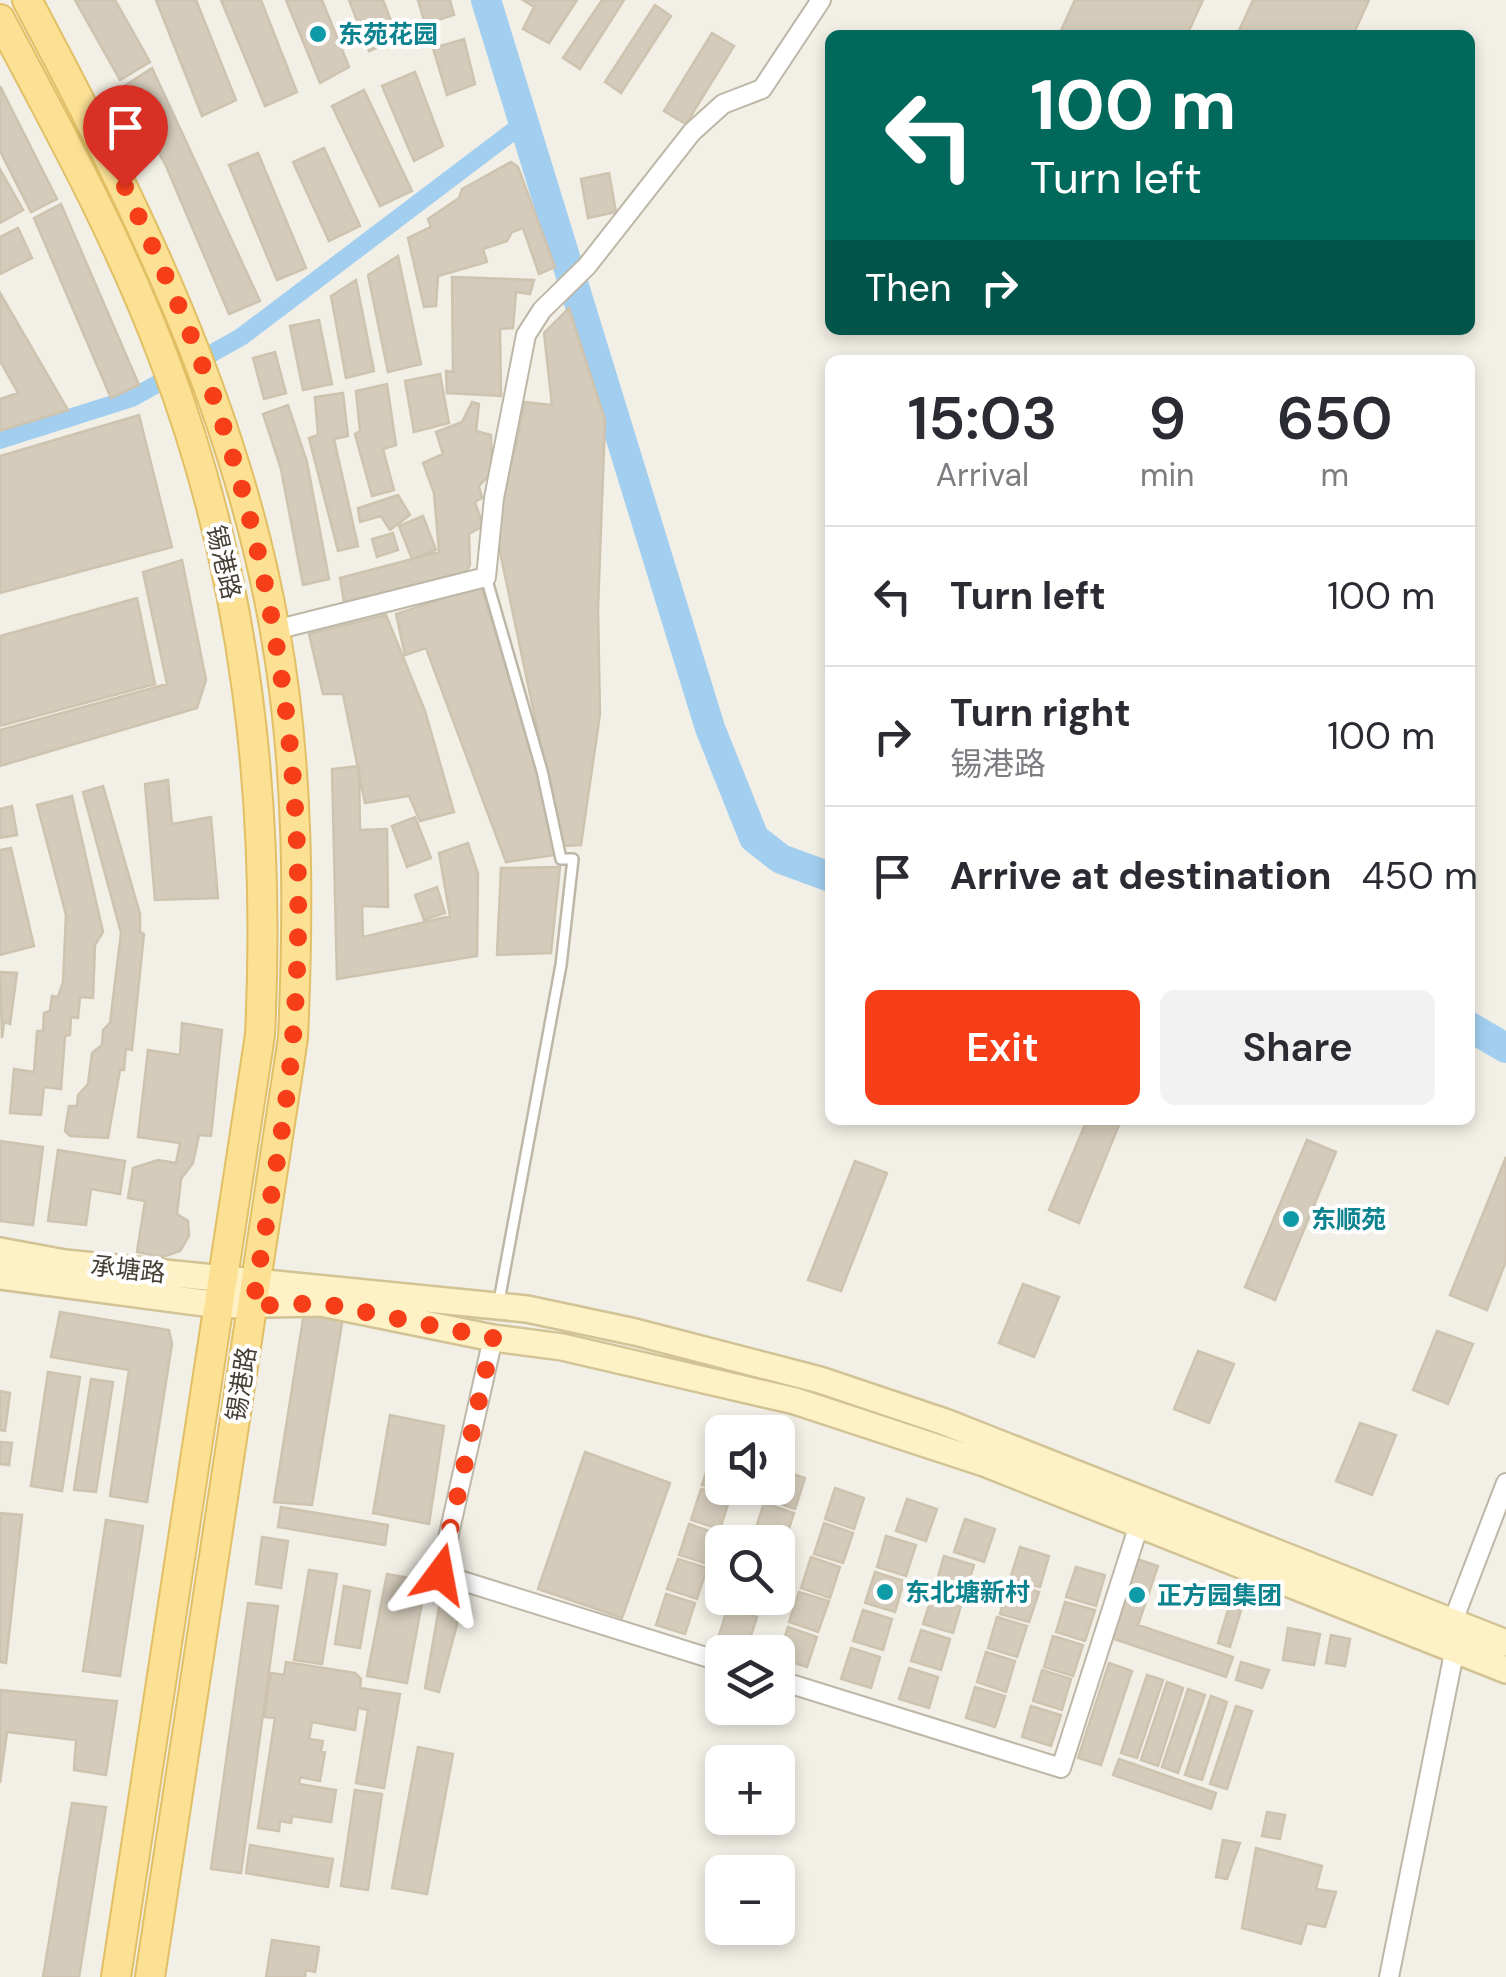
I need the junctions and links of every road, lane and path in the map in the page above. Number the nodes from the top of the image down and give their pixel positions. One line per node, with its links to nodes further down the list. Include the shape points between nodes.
1 (27, 0): 5 (main road, 锡港路, via 125,187 194,344 230,448)
2 (821, 0): 4 (street, via 762,89 724,104 692,132 526,336 494,498)
3 (0, 18): 8 (main road, 锡港路, via 95,201 164,356 216,523 240,631 256,746 265,928 260,1036)
4 (486, 578): 5 (street); 10 (lane, via 561,859 573,859 561,965)
5 (275, 630): 9 (main road, 锡港路, via 289,743 298,928 293,1038)
6 (0, 1252): 8 (street, 承塘路)
7 (0, 1276): 8 (street, 承塘路)
8 (221, 1292): 9 (street, 承塘路); 20 (main road, 锡港路)
9 (255, 1294): 10 (street); 11 (street); 21 (main road, 锡港路)
10 (498, 1306): 14 (street, via 635,1332 820,1380 945,1422)
11 (493, 1338): 13 (street, via 562,1346 796,1401 984,1463); 17 (street, via 440,1574)
12 (1506, 1482): 14 (street)
13 (1140, 1526): 16 (street); 19 (street, via 1061,1768)
14 (1453, 1621): 15 (street); 16 (street)
15 (1506, 1643)
16 (1455, 1648): 18 (street); 22 (street)
17 (705, 1657)
18 (1506, 1670)
19 (795, 1685)
20 (116, 1977)
21 (150, 1977)
22 (1389, 1977)

